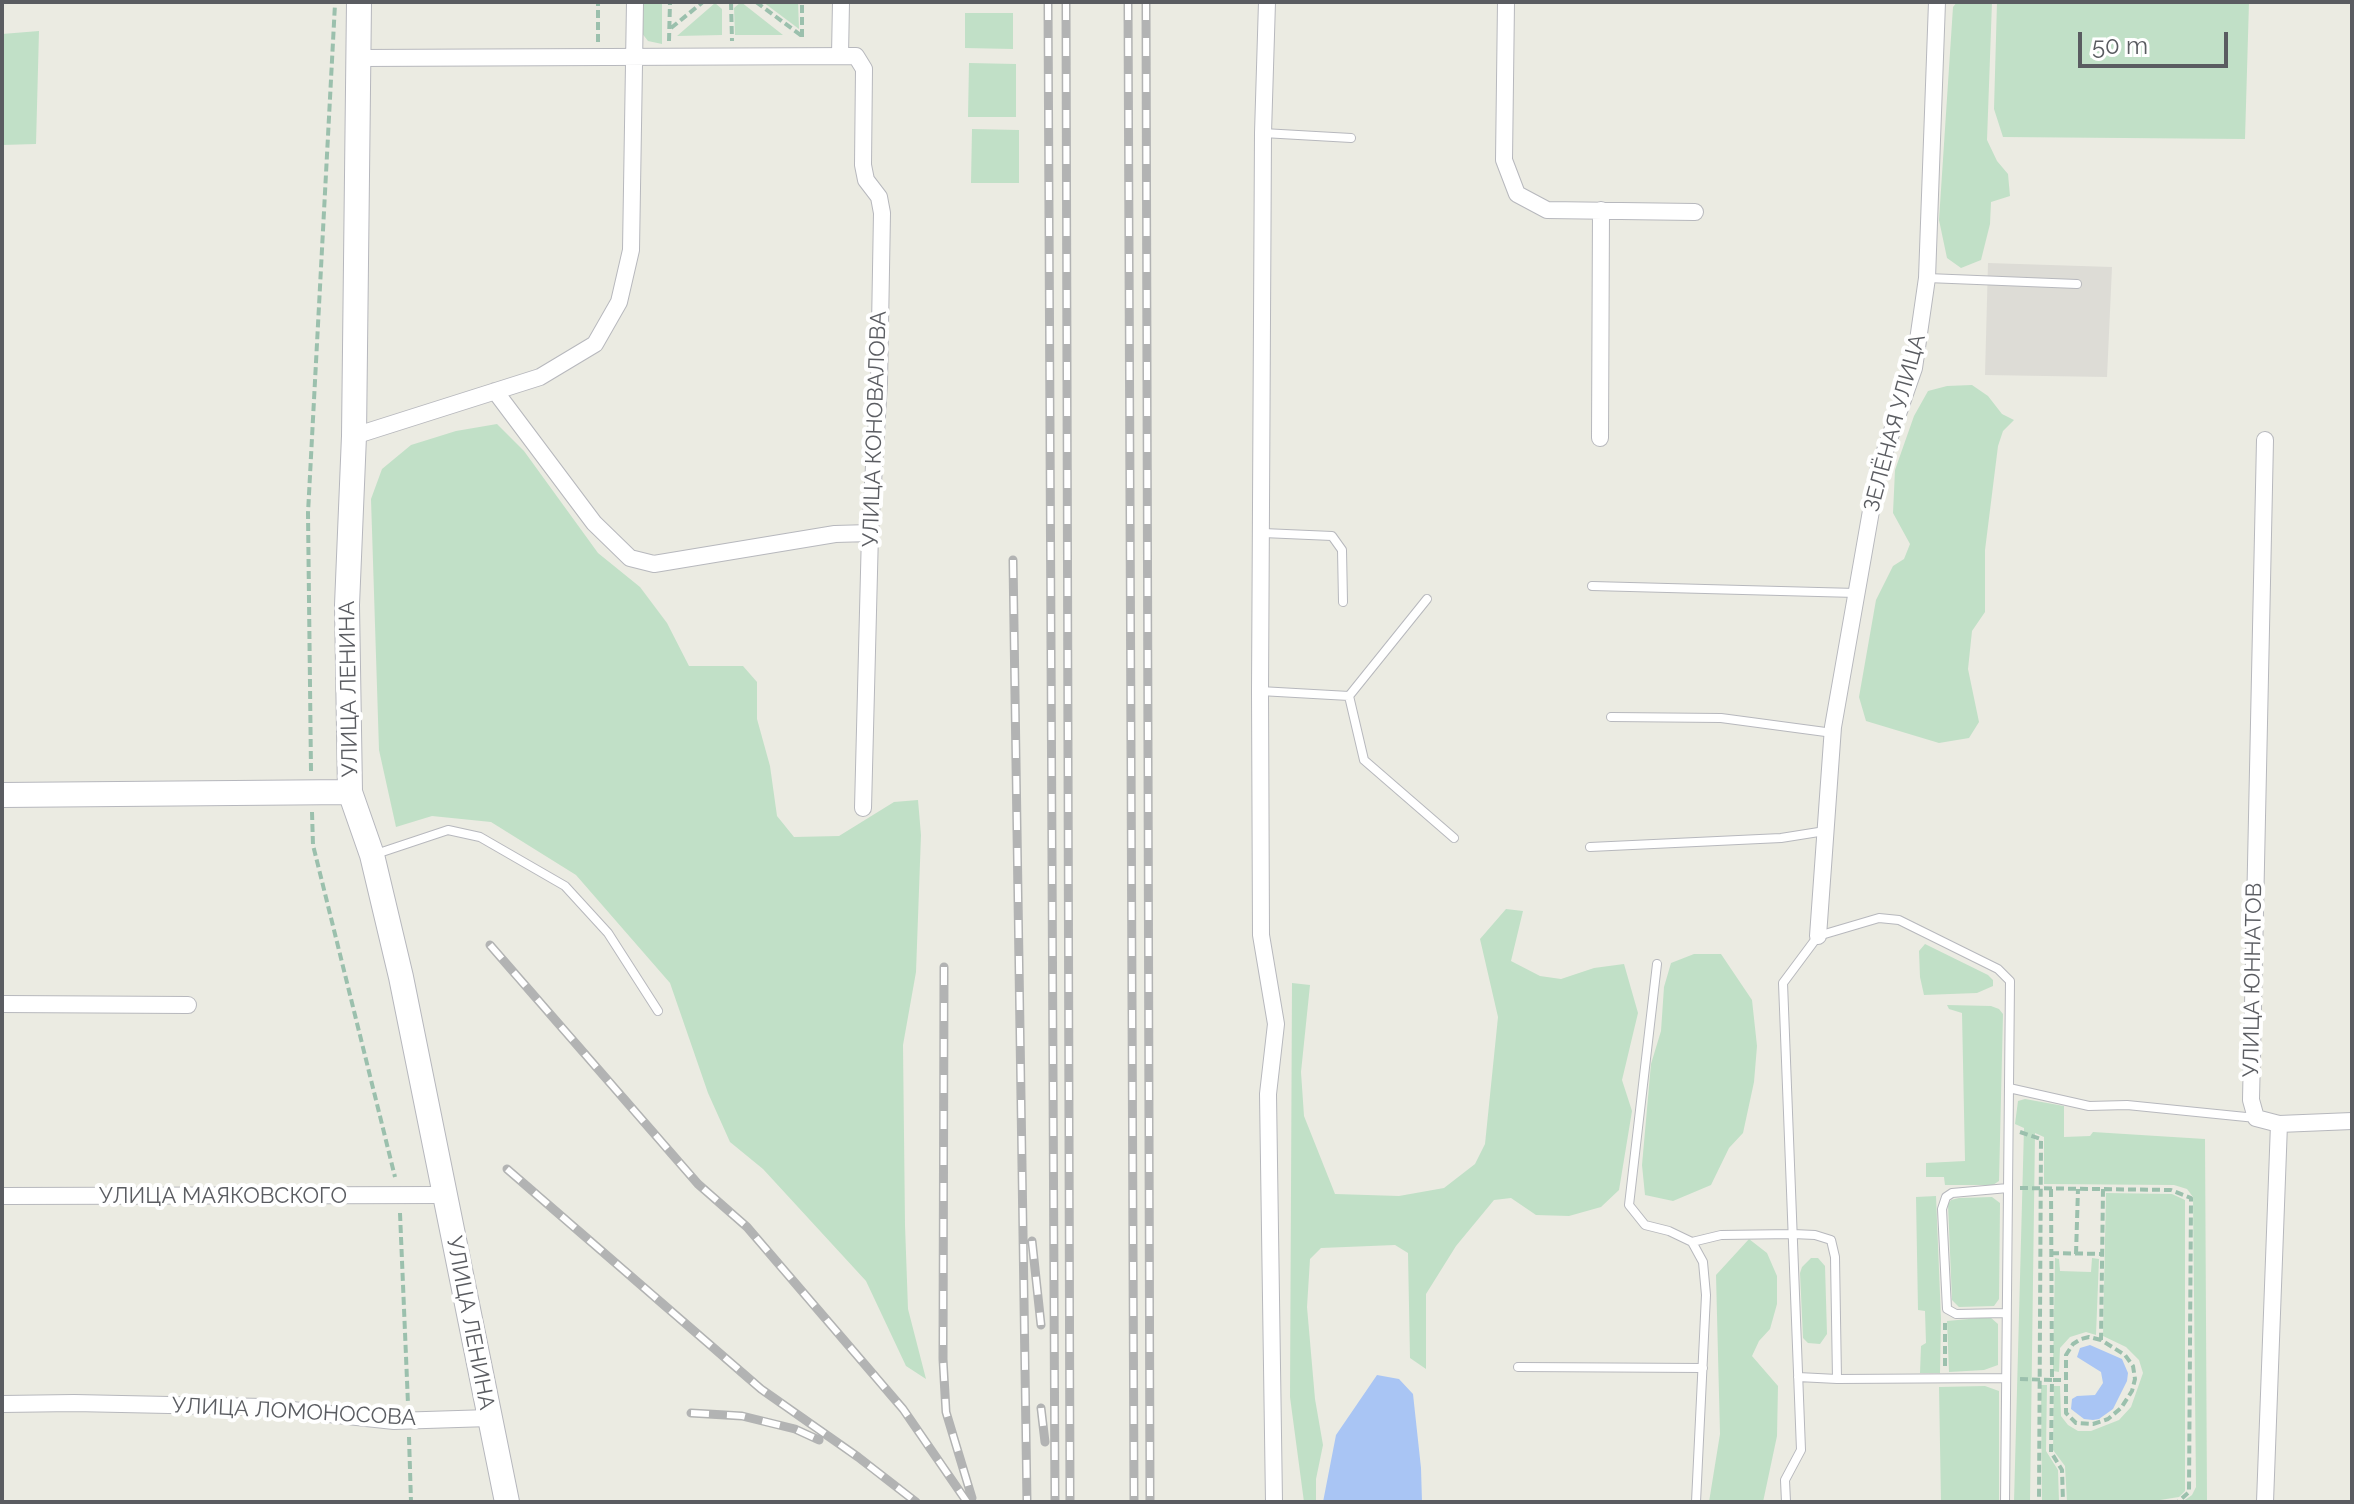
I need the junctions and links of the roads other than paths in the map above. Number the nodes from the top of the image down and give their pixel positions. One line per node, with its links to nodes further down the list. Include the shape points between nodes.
1 (359, 2): 9 (street, УЛИЦА ЛЕНИНА)
2 (635, 2): 7 (street)
3 (841, 2): 8 (street, УЛИЦА КОНОВАЛОВА)
4 (1267, 2): 10 (street)
5 (1506, 2): 12 (street, via 1504,160 1517,194 1547,210)
6 (1937, 2): 14 (street, ЗЕЛЁНАЯ УЛИЦА)
7 (636, 56): 8 (street); 9 (street); 16 (street, via 631,250 619,302 595,344 540,377)
8 (848, 56): 20 (street, УЛИЦА КОНОВАЛОВА, via 864,69 863,165 882,213)
9 (358, 58): 17 (street, УЛИЦА ЛЕНИНА)
10 (1263, 133): 11 (lane); 21 (street)
11 (1351, 138)
12 (1601, 210): 13 (street); 18 (street)
13 (1695, 212)
14 (1927, 278): 15 (lane); 23 (street, ЗЕЛЁНАЯ УЛИЦА, via 1914,368 1878,471)
15 (2077, 284)
16 (495, 391): 17 (street); 20 (street, via 594,523 630,558 654,564)
17 (354, 436): 30 (street, УЛИЦА ЛЕНИНА, via 347,605)
18 (1600, 438)
19 (2265, 440): 43 (street, УЛИЦА ЮННАТОВ, via 2251,1100)
20 (870, 533): 32 (street, УЛИЦА КОНОВАЛОВА)
21 (1263, 533): 25 (lane, via 1332,536 1342,550); 26 (street)
22 (1592, 586): 23 (lane)
23 (1856, 593): 29 (street, ЗЕЛЁНАЯ УЛИЦА)
24 (1427, 599): 27 (lane)
25 (1343, 602)
26 (1260, 691): 27 (lane); 60 (street, via 1261,935 1276,1024 1268,1094)
27 (1349, 696): 34 (lane, via 1364,760)
28 (1611, 717): 29 (lane, via 1721,718)
29 (1833, 733): 33 (street, ЗЕЛЁНАЯ УЛИЦА)
30 (350, 792): 31 (street); 36 (street, УЛИЦА ЛЕНИНА)
31 (2, 795)
32 (863, 808)
33 (1825, 831): 35 (lane); 37 (street, ЗЕЛЁНАЯ УЛИЦА)
34 (1454, 838)
35 (1590, 847)
36 (372, 855): 41 (lane, via 448,830 480,837 565,886 608,933); 47 (street, УЛИЦА ЛЕНИНА)
37 (1818, 936): 42 (lane, via 1879,918 1899,920 1998,969 2010,981); 49 (lane, via 1783,983)
38 (1657, 964): 50 (lane, via 1629,1205 1645,1225)
39 (2, 1004): 40 (street)
40 (188, 1005)
41 (658, 1011)
42 (2009, 1088): 43 (lane, via 2089,1106); 46 (lane)
43 (2256, 1118): 45 (street)
44 (2352, 1121): 45 (street)
45 (2279, 1124): 64 (street)
46 (2008, 1188): 51 (lane); 51 (lane, via 1952,1193 1942,1209 1947,1309 1956,1314)
47 (445, 1195): 48 (street, УЛИЦА МАЯКОВСКОГО); 58 (street, УЛИЦА ЛЕНИНА)
48 (2, 1196)
49 (1793, 1234): 50 (lane, via 1721,1235); 54 (lane); 56 (lane, via 1831,1240)
50 (1692, 1242): 53 (lane, via 1703,1262 1706,1295)
51 (2006, 1313): 55 (lane)
52 (1518, 1367): 53 (lane)
53 (1703, 1368): 61 (lane)
54 (1798, 1377): 56 (lane); 62 (lane, via 1801,1450 1785,1480)
55 (2006, 1378): 56 (lane); 63 (lane)
56 (1837, 1379)
57 (2, 1404): 58 (street, УЛИЦА ЛОМОНОСОВА, via 264,1407 394,1421)
58 (490, 1418): 59 (street, УЛИЦА ЛЕНИНА)
59 (507, 1502)
60 (1274, 1502)
61 (1696, 1502)
62 (1786, 1502)
63 (2005, 1502)
64 (2265, 1502)

